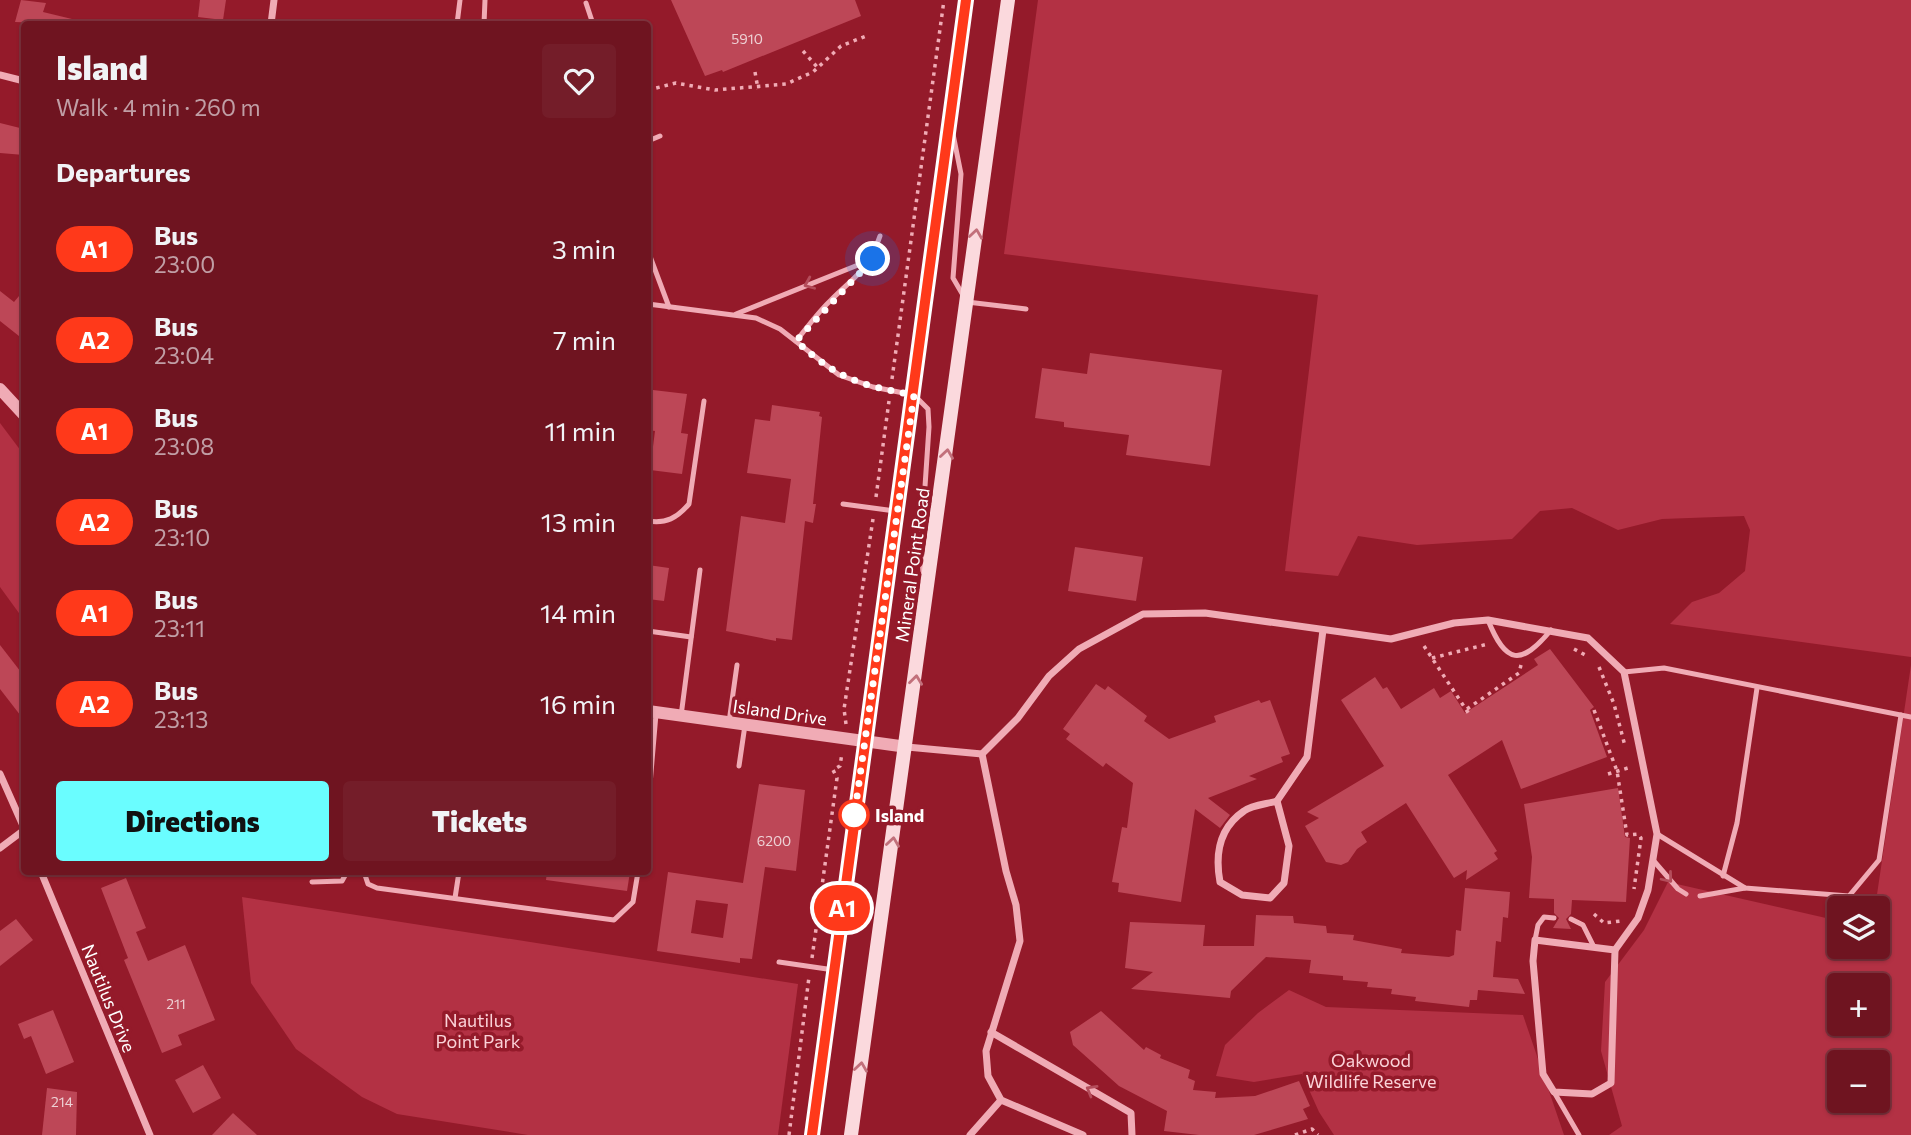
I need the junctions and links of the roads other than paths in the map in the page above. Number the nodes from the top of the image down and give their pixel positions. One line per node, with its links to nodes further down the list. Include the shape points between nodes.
1 (274, 0): 7 (street)
2 (460, 0): 8 (lane)
3 (485, 0): 9 (lane)
4 (966, 0): 13 (main road, Mineral Point Road)
5 (1008, 0): 19 (main road, Mineral Point Road, one-way to 5)
6 (586, 3): 10 (lane)
7 (271, 21)
8 (457, 21)
9 (484, 21)
10 (592, 21)
11 (0, 75): 12 (street)
12 (21, 80)
13 (950, 120): 19 (lane, via 961,174 953,278); 26 (main road, Mineral Point Road)
14 (660, 136): 15 (lane)
15 (651, 140)
16 (880, 236): 18 (lane)
17 (651, 259): 21 (lane)
18 (873, 259): 23 (lane, one-way to 23); 24 (lane)
19 (967, 302): 22 (lane); 33 (main road, Mineral Point Road, one-way to 19)
20 (651, 304): 21 (lane)
21 (669, 307): 23 (lane)
22 (1026, 309)
23 (732, 316): 24 (lane, via 756,318)
24 (796, 341): 26 (lane, via 839,375)
25 (0, 389): 28 (street)
26 (914, 395): 30 (main road, Mineral Point Road); 33 (lane, via 928,409 921,547)
27 (704, 401): 31 (lane, via 689,504 678,516)
28 (21, 412)
29 (843, 504): 30 (lane)
30 (897, 511): 49 (main road, Mineral Point Road)
31 (651, 521)
32 (699, 569): 38 (lane)
33 (926, 603): 50 (main road, Mineral Point Road, one-way to 33)
34 (1488, 620): 35 (street, via 1454,623 1391,639); 36 (street); 36 (lane, via 1496,640 1515,655 1533,652)
35 (1323, 630): 51 (street, via 1205,613 1143,614 1079,649 1049,676 1018,718); 54 (street, via 1307,757)
36 (1551, 630): 40 (street, via 1588,638)
37 (651, 631): 38 (lane)
38 (691, 637): 44 (lane)
39 (737, 665): 46 (lane)
40 (1624, 672): 41 (lane, via 1664,668); 57 (street)
41 (1757, 688): 43 (lane); 65 (lane, via 1737,823)
42 (652, 712): 44 (street, Island Drive); 48 (lane)
43 (1901, 715): 45 (lane); 67 (lane, via 1879,860 1849,896)
44 (681, 716): 46 (street, Island Drive)
45 (1911, 717)
46 (729, 722): 47 (street, Island Drive)
47 (745, 725): 49 (street, Island Drive); 52 (lane)
48 (651, 736)
49 (864, 741): 50 (street, Island Drive); 77 (main road, Mineral Point Road)
50 (907, 747): 51 (street); 83 (main road, Mineral Point Road, one-way to 50)
51 (982, 754): 78 (street, via 1020,941)
52 (739, 766)
53 (0, 774): 55 (street)
54 (1277, 801): 54 (street, via 1289,846 1284,883 1270,898 1242,895 1220,882 1216,860 1221,837 1244,810)
55 (21, 822)
56 (21, 831): 58 (street)
57 (1657, 834): 59 (street); 65 (lane)
58 (0, 848)
59 (1653, 860): 68 (lane, one-way to 68); 75 (street, via 1638,918)
60 (42, 875): 81 (street, Nautilus Drive)
61 (345, 875): 66 (lane, via 342,881)
62 (365, 875): 70 (lane, via 368,884 377,888)
63 (459, 875): 70 (lane)
64 (638, 875): 70 (lane, via 633,902 614,920)
65 (1723, 876): 67 (lane)
66 (312, 882)
67 (1745, 888): 69 (lane)
68 (1686, 894)
69 (1700, 896)
70 (455, 898)
71 (1554, 918): 73 (lane, via 1544,917)
72 (1571, 919): 74 (lane, via 1583,925)
73 (1535, 940): 74 (street); 79 (street, via 1543,1074)
74 (1594, 947): 75 (street)
75 (1615, 950): 79 (street, via 1611,1083 1591,1094)
76 (779, 962): 77 (lane)
77 (834, 970): 82 (main road, Mineral Point Road)
78 (991, 1032): 80 (street, via 986,1051 988,1076); 86 (street, one-way to 78, via 1131,1113)
79 (1554, 1092): 87 (lane)
80 (1000, 1100): 84 (street); 85 (street)
81 (150, 1135)
82 (812, 1135)
83 (851, 1135)
84 (970, 1135)
85 (1083, 1135)
86 (1132, 1135)
87 (1578, 1135)

